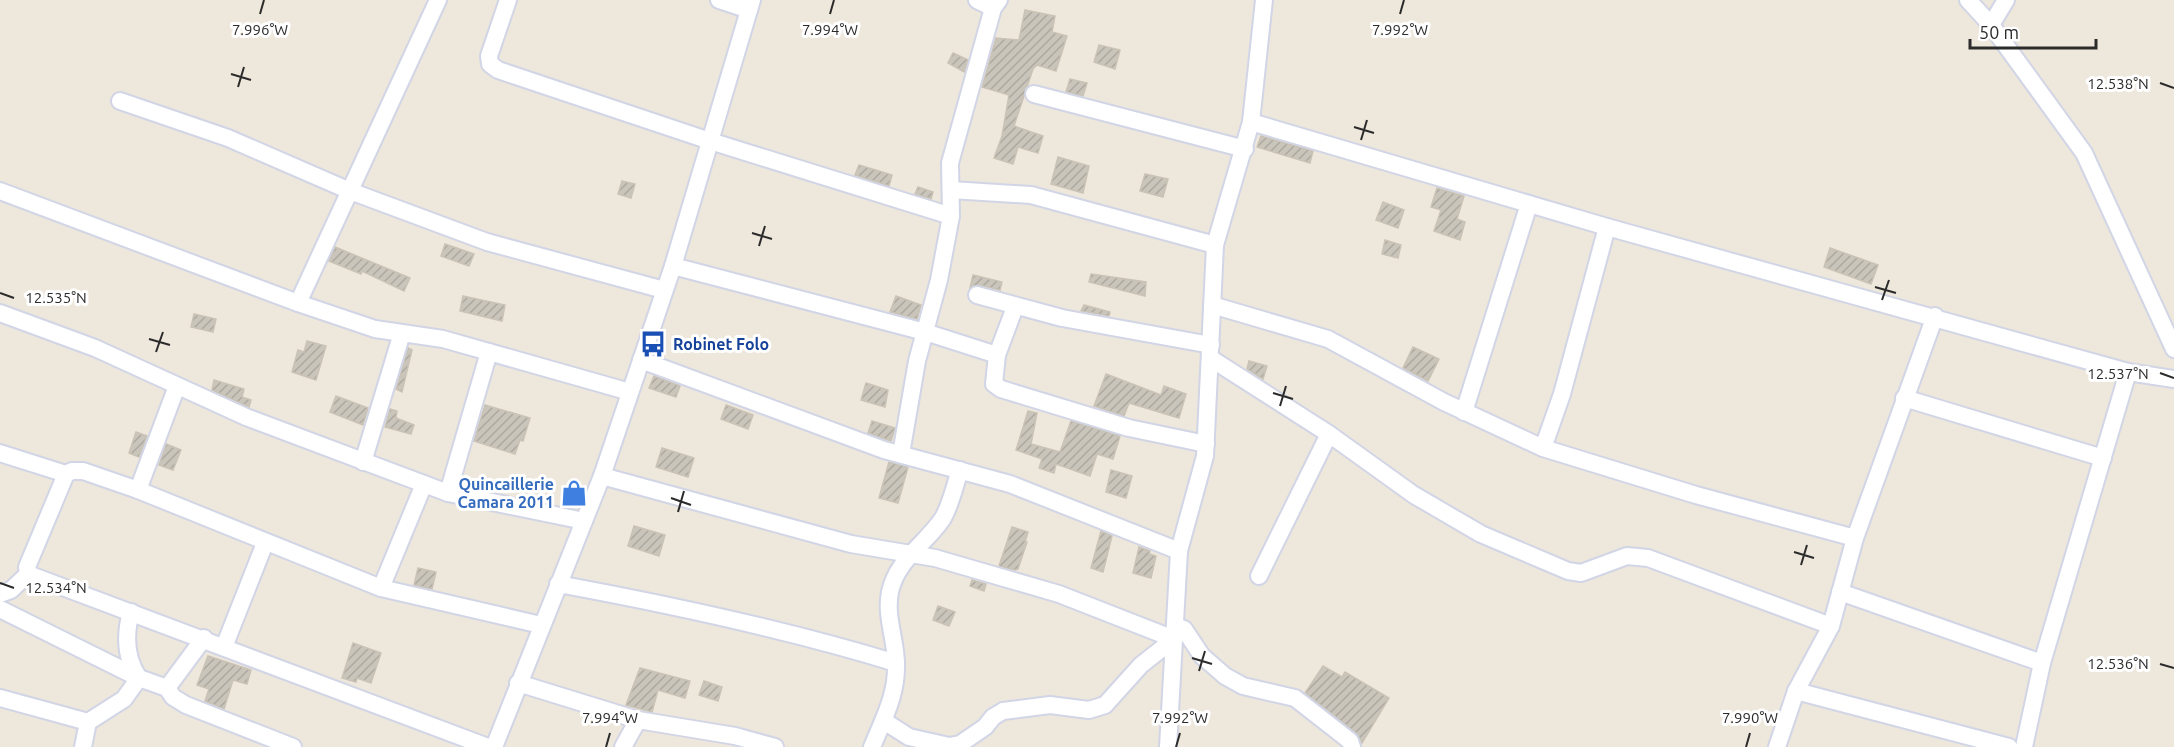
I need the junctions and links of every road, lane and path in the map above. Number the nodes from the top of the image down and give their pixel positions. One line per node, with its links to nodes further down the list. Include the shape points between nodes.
1 (438, 0): 18 (street)
2 (508, 0): 14 (street, via 489,56 490,64 498,70)
3 (719, 0): 9 (street)
4 (977, 0): 8 (street)
5 (1264, 0): 13 (street)
6 (1968, 0): 10 (street)
7 (2006, 0): 10 (street)
8 (996, 4): 16 (street, via 950,163)
9 (750, 5): 14 (street)
10 (1991, 25): 33 (street, via 2084,153)
11 (1034, 94): 15 (street)
12 (120, 101): 18 (street, via 228,138)
13 (1251, 122): 15 (street); 19 (street)
14 (710, 141): 20 (street); 23 (street)
15 (1245, 149): 22 (street)
16 (951, 190): 20 (street); 22 (street, via 1031,195)
17 (0, 191): 26 (street)
18 (350, 191): 24 (street, via 487,242); 26 (street)
19 (1529, 204): 21 (street); 43 (street)
20 (951, 216): 31 (street)
21 (1607, 227): 30 (street); 46 (street, via 1562,394)
22 (1215, 245): 27 (street)
23 (673, 266): 24 (street); 31 (street)
24 (664, 290): 37 (street)
25 (977, 295): 28 (street)
26 (298, 303): 32 (street, via 375,329)
27 (1212, 305): 34 (street); 43 (street, via 1328,339)
28 (1015, 307): 34 (street); 36 (street)
29 (0, 312): 40 (street, via 95,348)
30 (1935, 316): 38 (street); 42 (street)
31 (925, 332): 36 (street); 48 (street)
32 (402, 333): 35 (street); 50 (street)
33 (2174, 349)
34 (1210, 351): 44 (street); 45 (street)
35 (489, 352): 41 (street); 56 (street)
36 (998, 355): 45 (street, via 993,378 1001,389 1129,428)
37 (641, 360): 41 (street); 48 (street)
38 (2128, 372): 39 (street); 49 (street)
39 (2174, 379)
40 (177, 386): 50 (street); 55 (street)
41 (630, 392): 53 (street)
42 (1904, 398): 49 (street); 58 (street)
43 (1464, 412): 46 (street)
44 (1329, 435): 63 (street); 71 (street, via 1414,495 1481,534 1568,571 1581,573 1627,556 1648,558)
45 (1206, 444): 60 (street)
46 (1543, 448): 58 (street)
47 (0, 453): 52 (street)
48 (901, 454): 51 (street)
49 (2103, 458): 76 (street)
50 (363, 462): 54 (street)
51 (960, 470): 60 (street, via 1010,484); 61 (street, via 944,515)
52 (66, 474): 55 (street, via 83,471); 62 (street, via 27,567)
53 (602, 476): 57 (street); 61 (street, via 851,544)
54 (424, 484): 56 (street); 65 (street)
55 (138, 490): 59 (street)
56 (448, 493): 57 (street)
57 (584, 521): 64 (street)
58 (1855, 538): 66 (street)
59 (266, 543): 65 (street); 74 (street)
60 (1179, 551): 72 (street)
61 (911, 554): 72 (street, via 1059,594); 75 (street, via 898,569 890,591 888,611)
62 (28, 574): 67 (street, via 11,590); 69 (street)
63 (1259, 576)
64 (558, 584): 70 (street); 75 (street, via 698,610 819,639)
65 (381, 588): 70 (street)
66 (1840, 592): 71 (street); 76 (street)
67 (0, 594)
68 (0, 609): 77 (street)
69 (131, 612): 73 (street); 77 (street, via 126,628 128,646 131,666)
70 (541, 625): 78 (street)
71 (1831, 626): 80 (street)
72 (1174, 632): 83 (street, via 1105,705 1089,710 1050,705 1003,711 960,744 949,746 909,737); 92 (street); 93 (street, via 1184,629 1202,656 1224,676 1243,686 1295,698 1350,741)
73 (204, 638): 74 (street); 79 (street)
74 (224, 647): 87 (street)
75 (896, 663): 83 (street, via 896,682)
76 (2042, 663): 96 (street)
77 (139, 678): 79 (street); 84 (street, via 124,699)
78 (518, 683): 82 (street); 88 (street)
79 (167, 688): 86 (street, via 186,705)
80 (1796, 691): 94 (street); 95 (street)
81 (0, 698): 84 (street)
82 (638, 720): 89 (street); 90 (street, via 735,736)
83 (884, 721): 91 (street)
84 (88, 722): 85 (street)
85 (83, 747)
86 (293, 747)
87 (488, 747)
88 (494, 747)
89 (623, 747)
90 (775, 747)
91 (872, 747)
92 (1168, 747)
93 (1352, 747)
94 (1777, 747)
95 (2009, 747)
96 (2024, 747)

